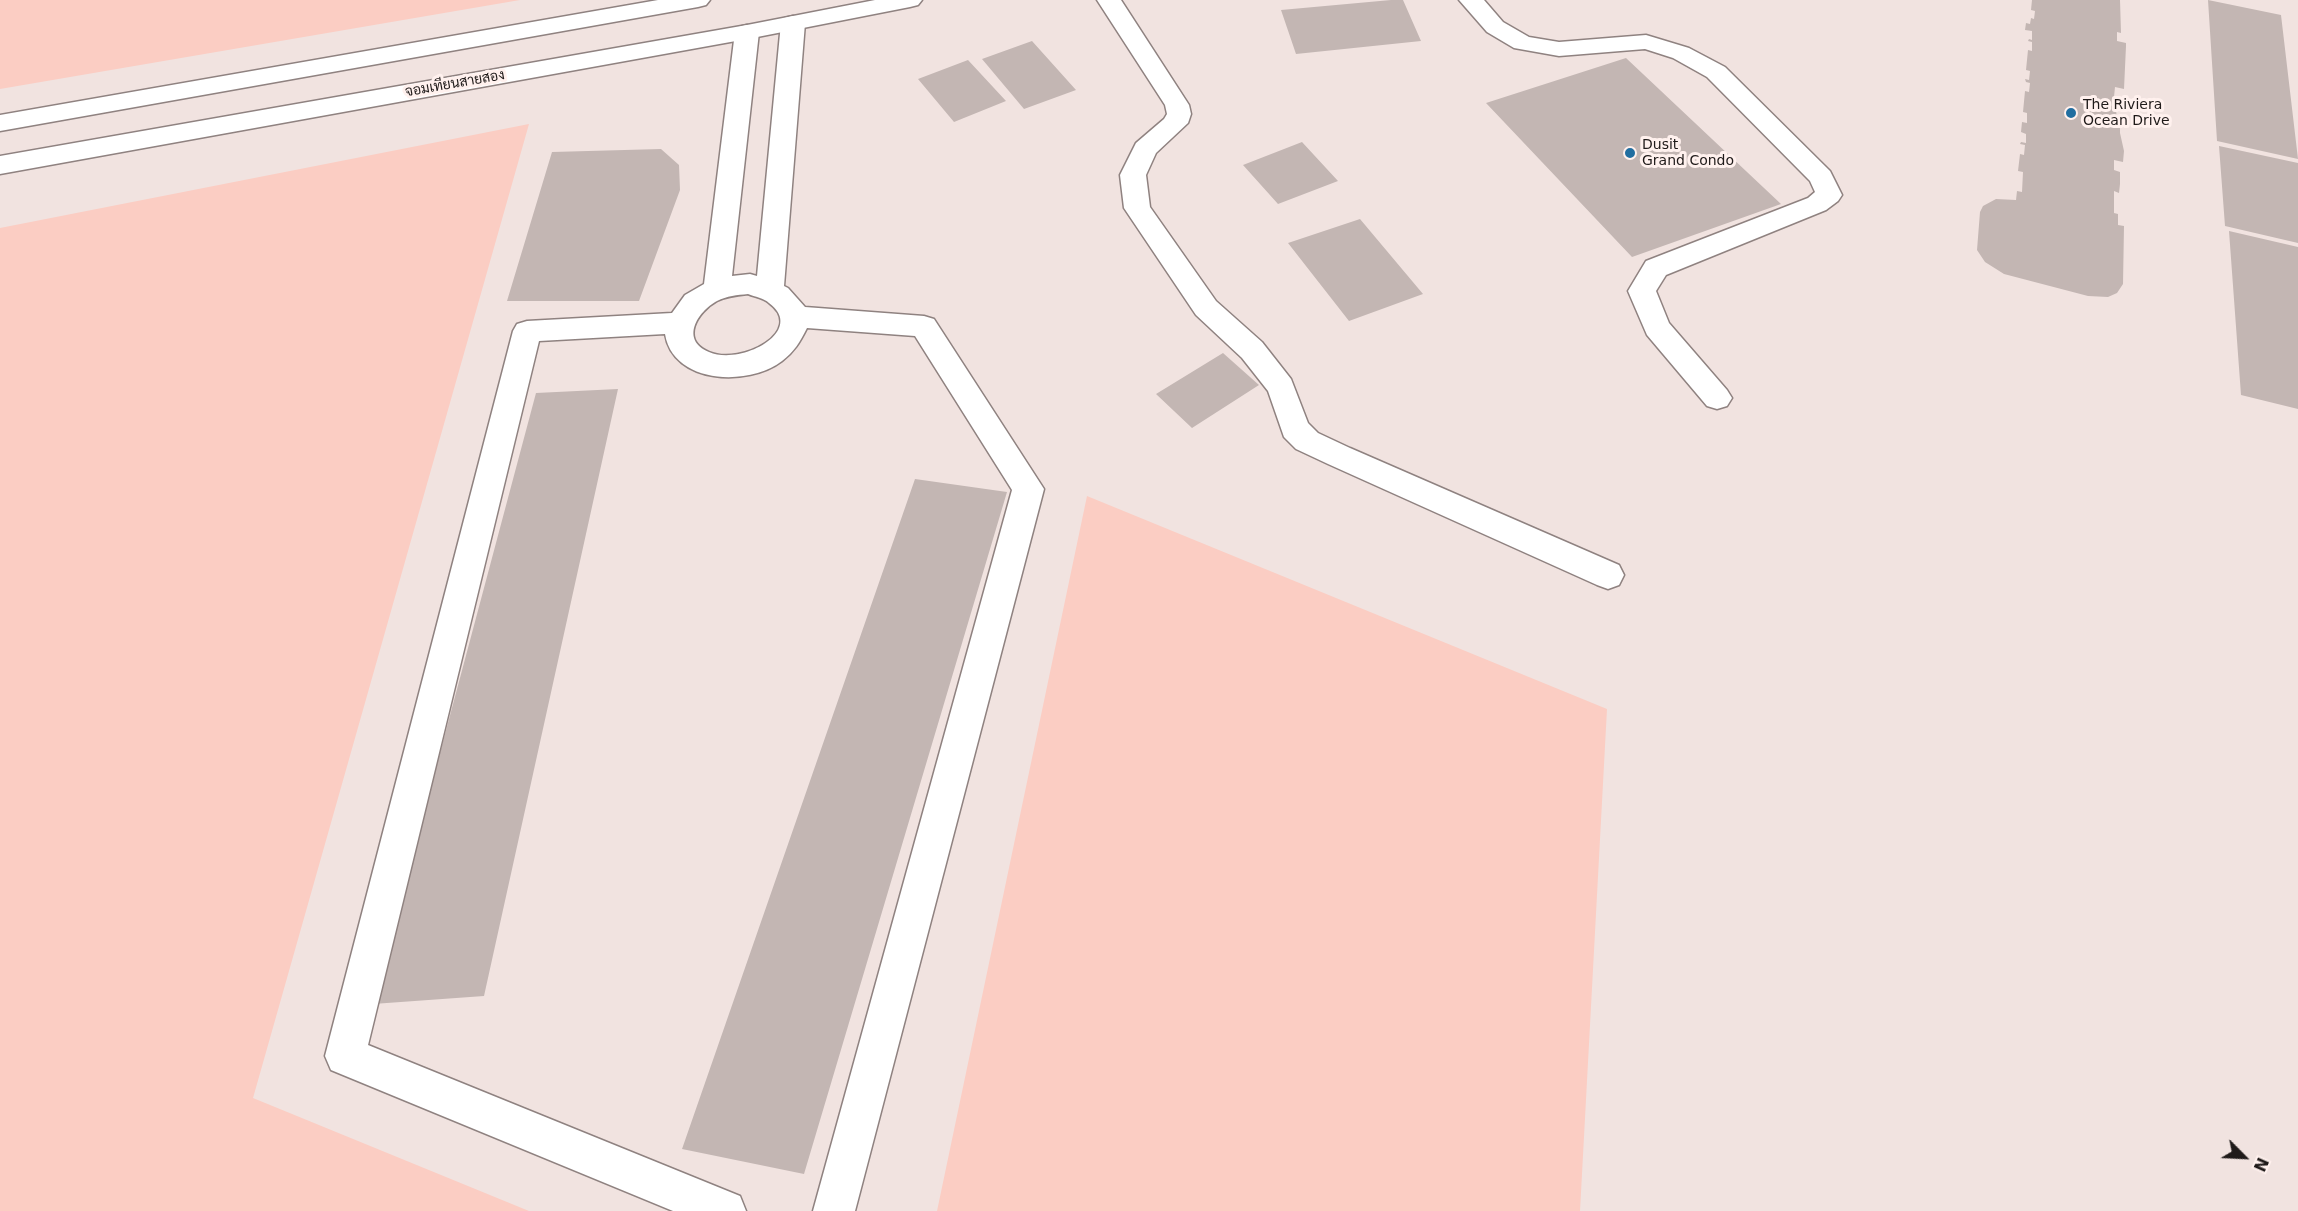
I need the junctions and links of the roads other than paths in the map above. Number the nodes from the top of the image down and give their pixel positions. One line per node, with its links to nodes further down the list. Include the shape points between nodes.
1 (698, 0): 7 (street)
2 (910, 0): 5 (street, จอมเทียนสายสอง)
3 (1109, 0): 14 (street, via 1177,105 1179,114 1175,123 1145,148 1133,175 1137,208 1206,308 1252,350 1281,387 1295,429 1307,441 1339,456)
4 (1471, 0): 13 (street, via 1495,27 1522,43 1559,49 1646,42 1681,52 1716,72 1821,177 1829,195 1817,204 1656,268 1642,291 1657,328)
5 (793, 23): 6 (street, จอมเทียนสายสอง); 9 (street)
6 (747, 32): 8 (street, จอมเทียนสายสอง); 10 (street)
7 (0, 123)
8 (0, 165)
9 (770, 288): 10 (street, via 750,284); 11 (street, via 787,298)
10 (717, 289): 12 (street, via 694,302)
11 (795, 317): 12 (street, via 792,334 772,356 748,366 714,368 686,354 678,337); 16 (street, via 924,326 1028,489)
12 (679, 323): 15 (street, via 526,331 345,1056)
13 (1717, 398)
14 (1608, 575)
15 (725, 1211)
16 (834, 1211)

